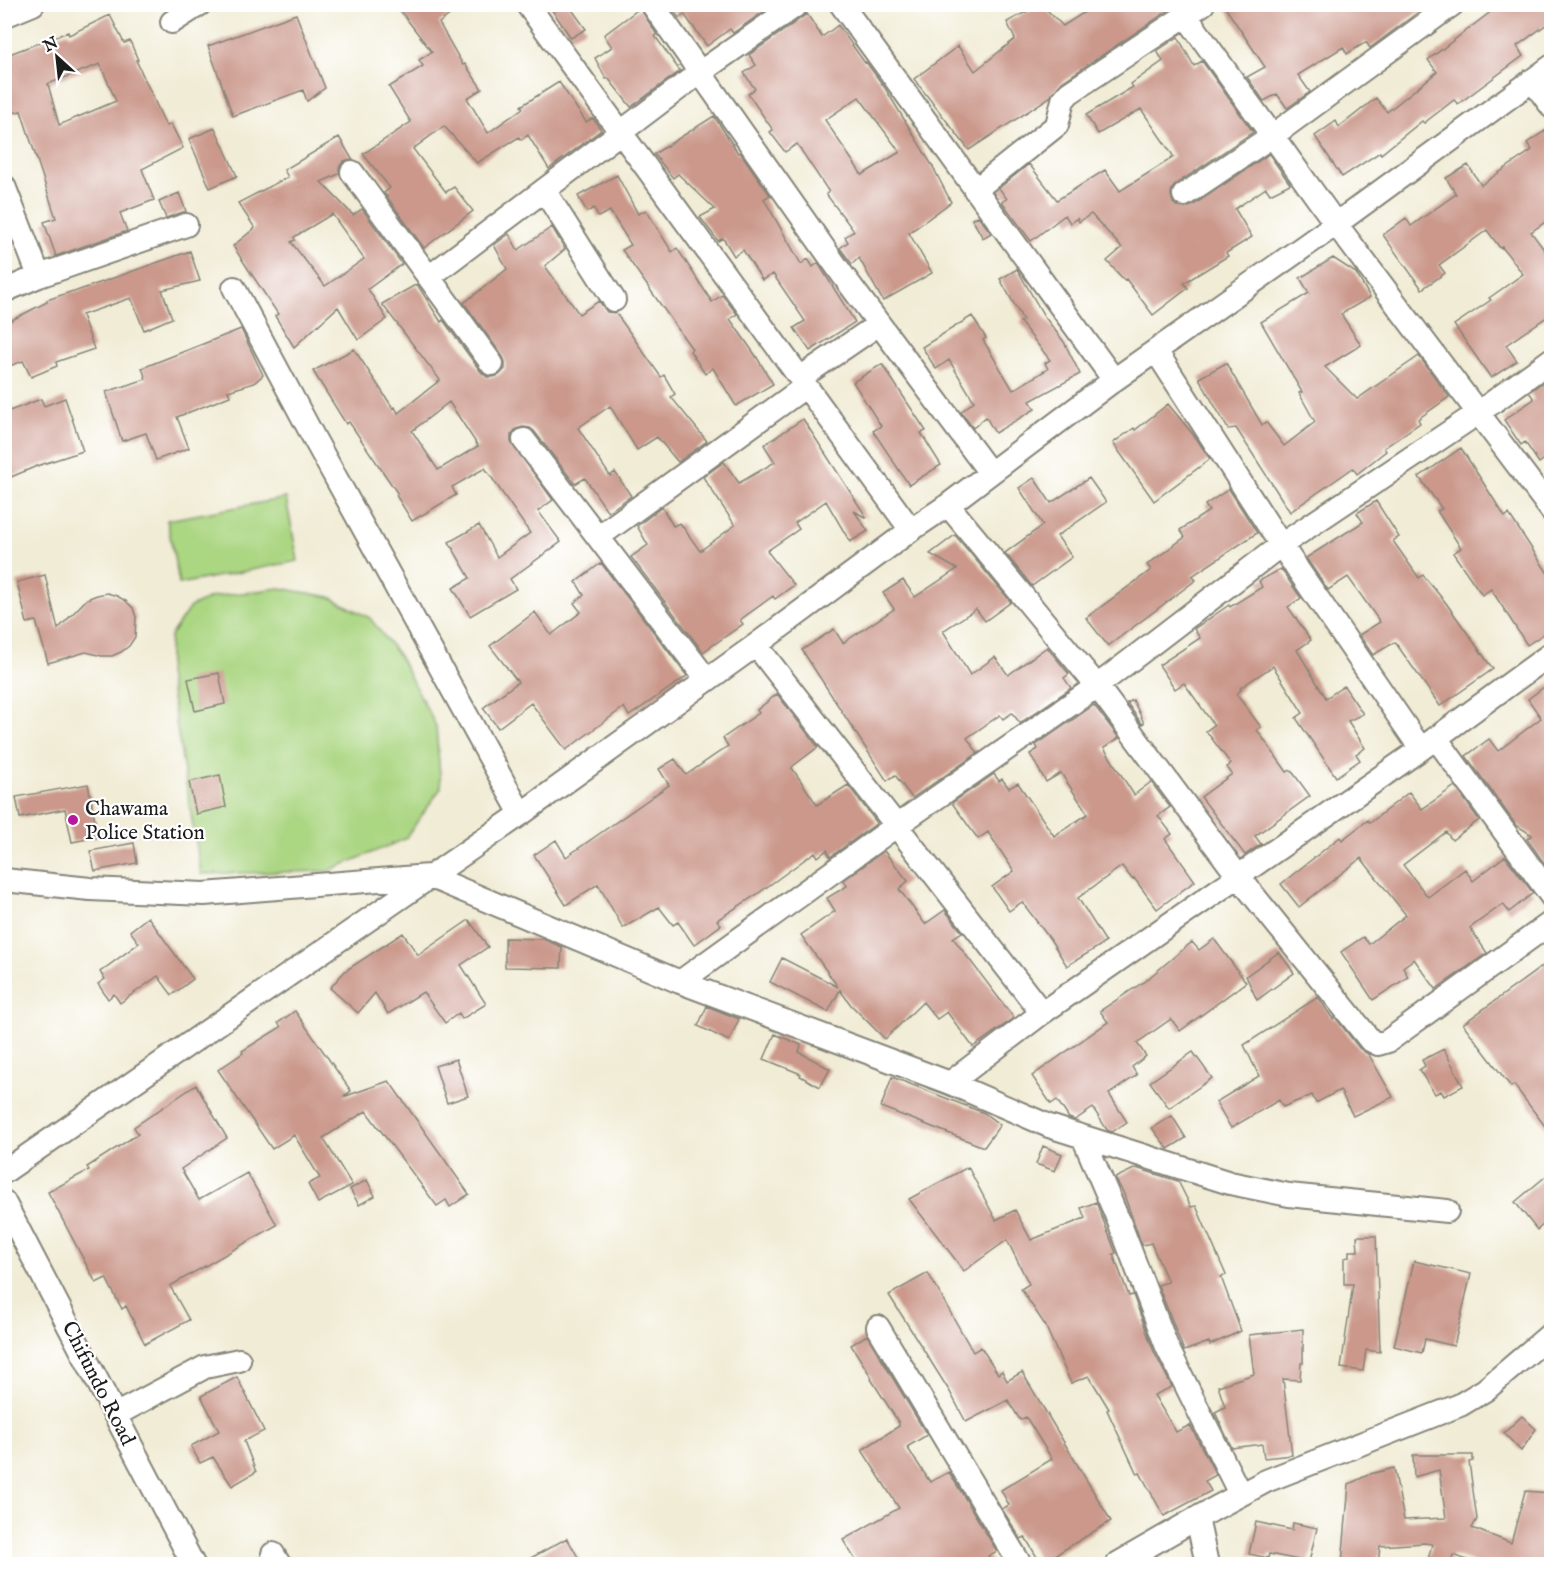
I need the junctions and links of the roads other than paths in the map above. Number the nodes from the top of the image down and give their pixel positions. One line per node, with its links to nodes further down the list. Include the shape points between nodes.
1 (33, 4): 9 (street)
2 (200, 4): 10 (street)
3 (527, 4): 15 (street)
4 (652, 4): 12 (street)
5 (798, 4): 12 (street)
6 (841, 4): 20 (street)
7 (1453, 4): 16 (street)
8 (1197, 8): 16 (street); 20 (street, via 1069,93 1063,100 1057,125)
9 (4, 16)
10 (172, 22)
11 (1551, 66): 13 (street)
12 (699, 73): 15 (street); 29 (street)
13 (1532, 80): 14 (street); 22 (street)
14 (1551, 106)
15 (620, 132): 19 (street); 34 (street)
16 (1272, 136): 21 (street); 22 (street)
17 (352, 172): 25 (street)
18 (4, 186): 24 (street)
19 (544, 190): 25 (street); 28 (street)
20 (975, 190): 33 (street)
21 (1184, 195)
22 (1336, 224): 30 (street); 35 (street)
23 (186, 225): 24 (street)
24 (39, 276): 27 (street)
25 (429, 277): 32 (street)
26 (234, 288): 48 (street)
27 (4, 291)
28 (614, 300)
29 (879, 324): 34 (street); 37 (street)
30 (1156, 351): 33 (street); 42 (street)
31 (1551, 359): 35 (street)
32 (492, 364)
33 (1114, 380): 37 (street)
34 (803, 382): 40 (street); 41 (street)
35 (1478, 413): 39 (street); 42 (street)
36 (525, 440): 41 (street)
37 (990, 473): 38 (street)
38 (948, 505): 40 (street); 46 (street)
39 (1551, 511)
40 (911, 530): 43 (street)
41 (598, 537): 45 (street)
42 (1281, 545): 46 (street); 47 (street)
43 (756, 645): 45 (street); 49 (street)
44 (1551, 653): 47 (street)
45 (707, 680): 48 (street)
46 (1097, 686): 49 (street); 51 (street)
47 (1428, 744): 51 (street); 53 (street)
48 (521, 814): 50 (street)
49 (896, 826): 55 (street); 56 (street)
50 (429, 876): 52 (street, via 204,894); 55 (street); 59 (street)
51 (1238, 876): 54 (street, via 1370,1040 1378,1044 1388,1041); 56 (street)
52 (4, 880)
53 (1551, 897)
54 (1551, 922)
55 (680, 982): 57 (street)
56 (1042, 1013): 57 (street)
57 (950, 1083): 58 (street)
58 (1083, 1137): 61 (street, via 1230,1183 1288,1195); 66 (street, via 1167,1347)
59 (4, 1172)
60 (4, 1202): 65 (street, Chifundo Road)
61 (1447, 1211)
62 (878, 1327): 69 (street)
63 (1551, 1333): 66 (street, via 1485,1390 1460,1405)
64 (239, 1360): 65 (street, via 205,1367)
65 (115, 1415): 68 (street, Chifundo Road)
66 (1240, 1494): 67 (street)
67 (1197, 1518): 70 (street); 71 (street)
68 (193, 1564)
69 (1020, 1564)
70 (1117, 1564)
71 (1207, 1564)

